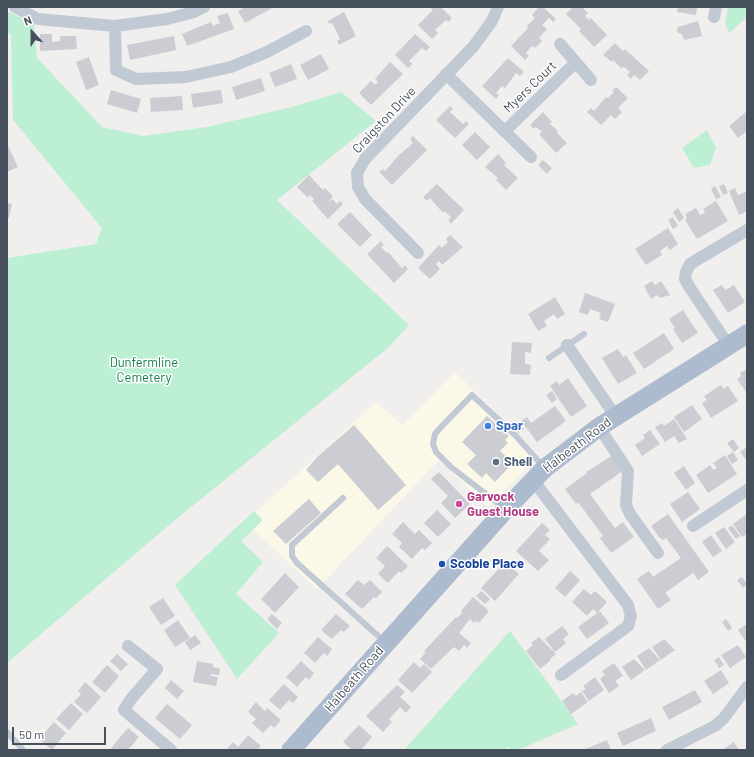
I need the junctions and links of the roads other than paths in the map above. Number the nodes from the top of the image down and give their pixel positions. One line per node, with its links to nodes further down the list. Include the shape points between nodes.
1 (15, 7): 4 (street, via 38,19)
2 (204, 7): 4 (street, via 167,20)
3 (498, 7): 8 (street, Craigston Drive, via 492,21 473,47)
4 (115, 26): 5 (street, via 116,70 136,79 186,77 231,67 267,52)
5 (306, 31)
6 (560, 44): 7 (street, Myers Court)
7 (576, 63): 9 (street, Myers Court); 10 (street, Myers Court)
8 (446, 74): 10 (street, Myers Court); 13 (street, Craigston Drive, via 364,159 357,173 358,187 365,199)
9 (590, 80)
10 (505, 131): 11 (street, Myers Court)
11 (531, 157)
12 (747, 230): 17 (street, via 690,264 686,272 685,279 690,288)
13 (418, 253)
14 (584, 334): 16 (lane)
15 (747, 334): 17 (main road, Halbeath Road)
16 (567, 345): 18 (lane); 19 (street)
17 (729, 346): 19 (main road, Halbeath Road)
18 (549, 358)
19 (616, 417): 20 (main road, Halbeath Road)
20 (599, 427): 21 (main road, Halbeath Road); 26 (street, via 628,471 626,505 630,514)
21 (539, 474): 24 (main road, Halbeath Road); 24 (lane, via 515,435 472,395 435,434 433,444 436,452 451,467); 29 (street, via 628,605 631,616 628,626)
22 (747, 490): 25 (street)
23 (343, 498): 27 (lane, via 292,545 292,556)
24 (506, 509): 27 (main road, Halbeath Road)
25 (693, 526)
26 (658, 553)
27 (386, 643): 34 (main road, Halbeath Road)
28 (128, 646): 33 (street, via 156,669 124,710)
29 (561, 675)
30 (747, 687): 35 (street, via 720,722)
31 (7, 732): 32 (lane)
32 (23, 750)
33 (171, 750)
34 (291, 750)
35 (667, 750)

